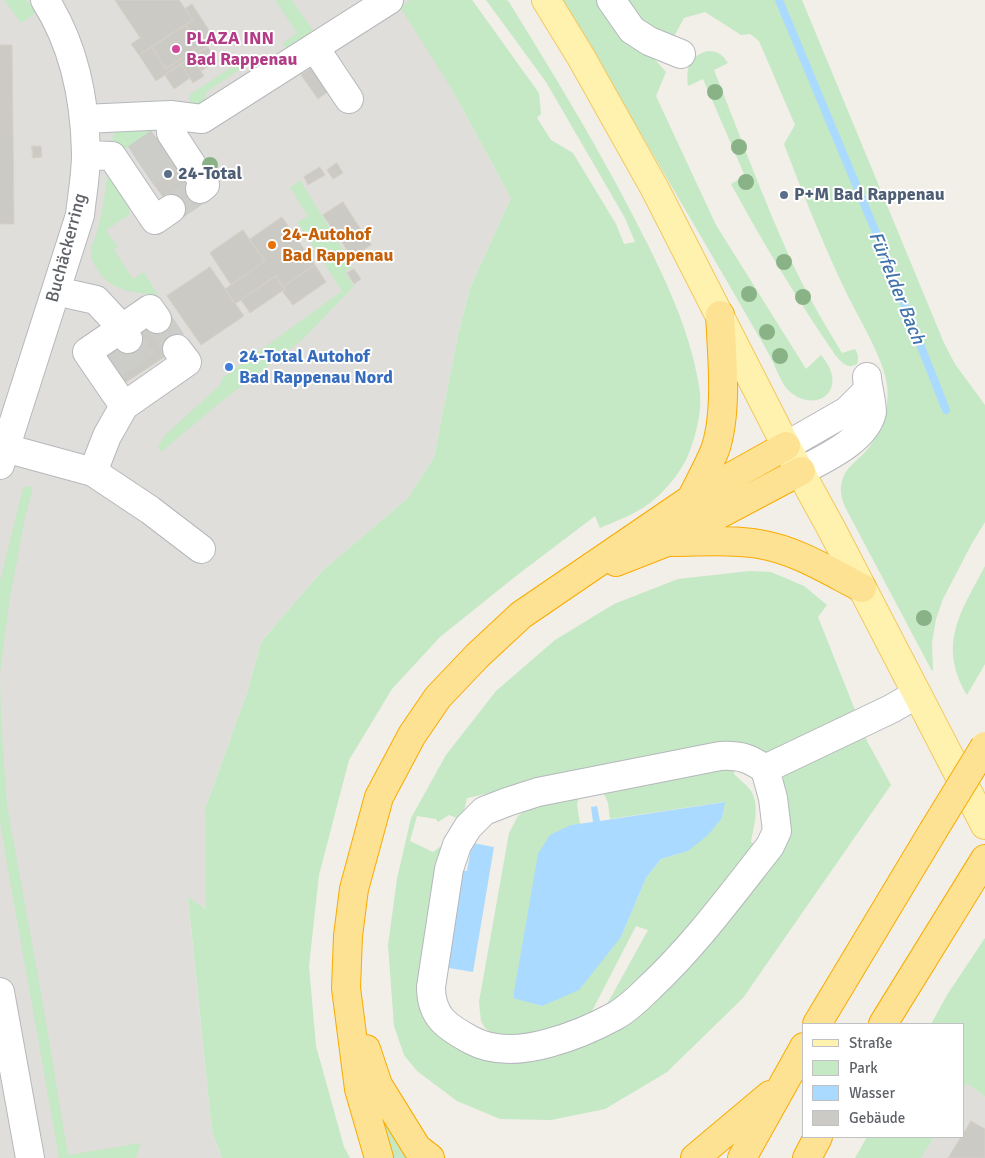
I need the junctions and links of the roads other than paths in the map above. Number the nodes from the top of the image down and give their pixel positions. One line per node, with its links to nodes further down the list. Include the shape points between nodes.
1 (45, 0): 8 (street, Buchäckerring, via 74,65)
2 (389, 0): 5 (street)
3 (546, 0): 12 (main road, via 655,189)
4 (611, 0): 6 (street, via 632,30 649,42)
5 (314, 48): 7 (street); 8 (street, via 202,119 181,153)
6 (681, 54)
7 (349, 98)
8 (84, 118): 9 (street, Buchäckerring)
9 (86, 155): 10 (street, via 112,156); 11 (street, Buchäckerring, via 80,215)
10 (144, 185)
11 (56, 290): 14 (street, Buchäckerring); 16 (street, via 96,300 128,332 87,352 152,376 106,436)
12 (720, 315): 13 (main road); 17 (highway, via 721,419 715,448)
13 (786, 446): 15 (main road); 15 (street, via 847,411 867,384 872,410 866,425 854,439); 17 (highway)
14 (2, 456): 16 (street)
15 (801, 471): 18 (highway); 21 (main road)
16 (93, 472): 19 (street)
17 (690, 498): 20 (highway)
18 (667, 542): 20 (highway); 21 (highway, via 758,544 784,550)
19 (201, 549)
20 (574, 578): 27 (highway, via 521,615 477,656 438,696 412,734 379,797 354,889)
21 (862, 588): 22 (main road)
22 (917, 694): 24 (street); 25 (main road)
23 (985, 746): 29 (highway, bridge)
24 (765, 769): 24 (street, via 750,759 720,756 538,792 484,812 468,827 457,845 449,869 431,987 431,1000 444,1023 475,1042 499,1049 531,1048 557,1041 616,1016 669,969 770,846 777,831)
25 (985, 825)
26 (985, 860): 30 (highway)
27 (346, 988): 35 (highway, via 359,1088); 36 (highway, via 378,1085 417,1148)
28 (0, 992): 34 (street)
29 (818, 1023)
30 (885, 1023)
31 (802, 1050): 32 (highway)
32 (781, 1086): 37 (highway); 38 (highway)
33 (817, 1138): 39 (highway)
34 (30, 1158)
35 (379, 1158)
36 (430, 1158)
37 (695, 1158)
38 (742, 1158)
39 (807, 1158)

